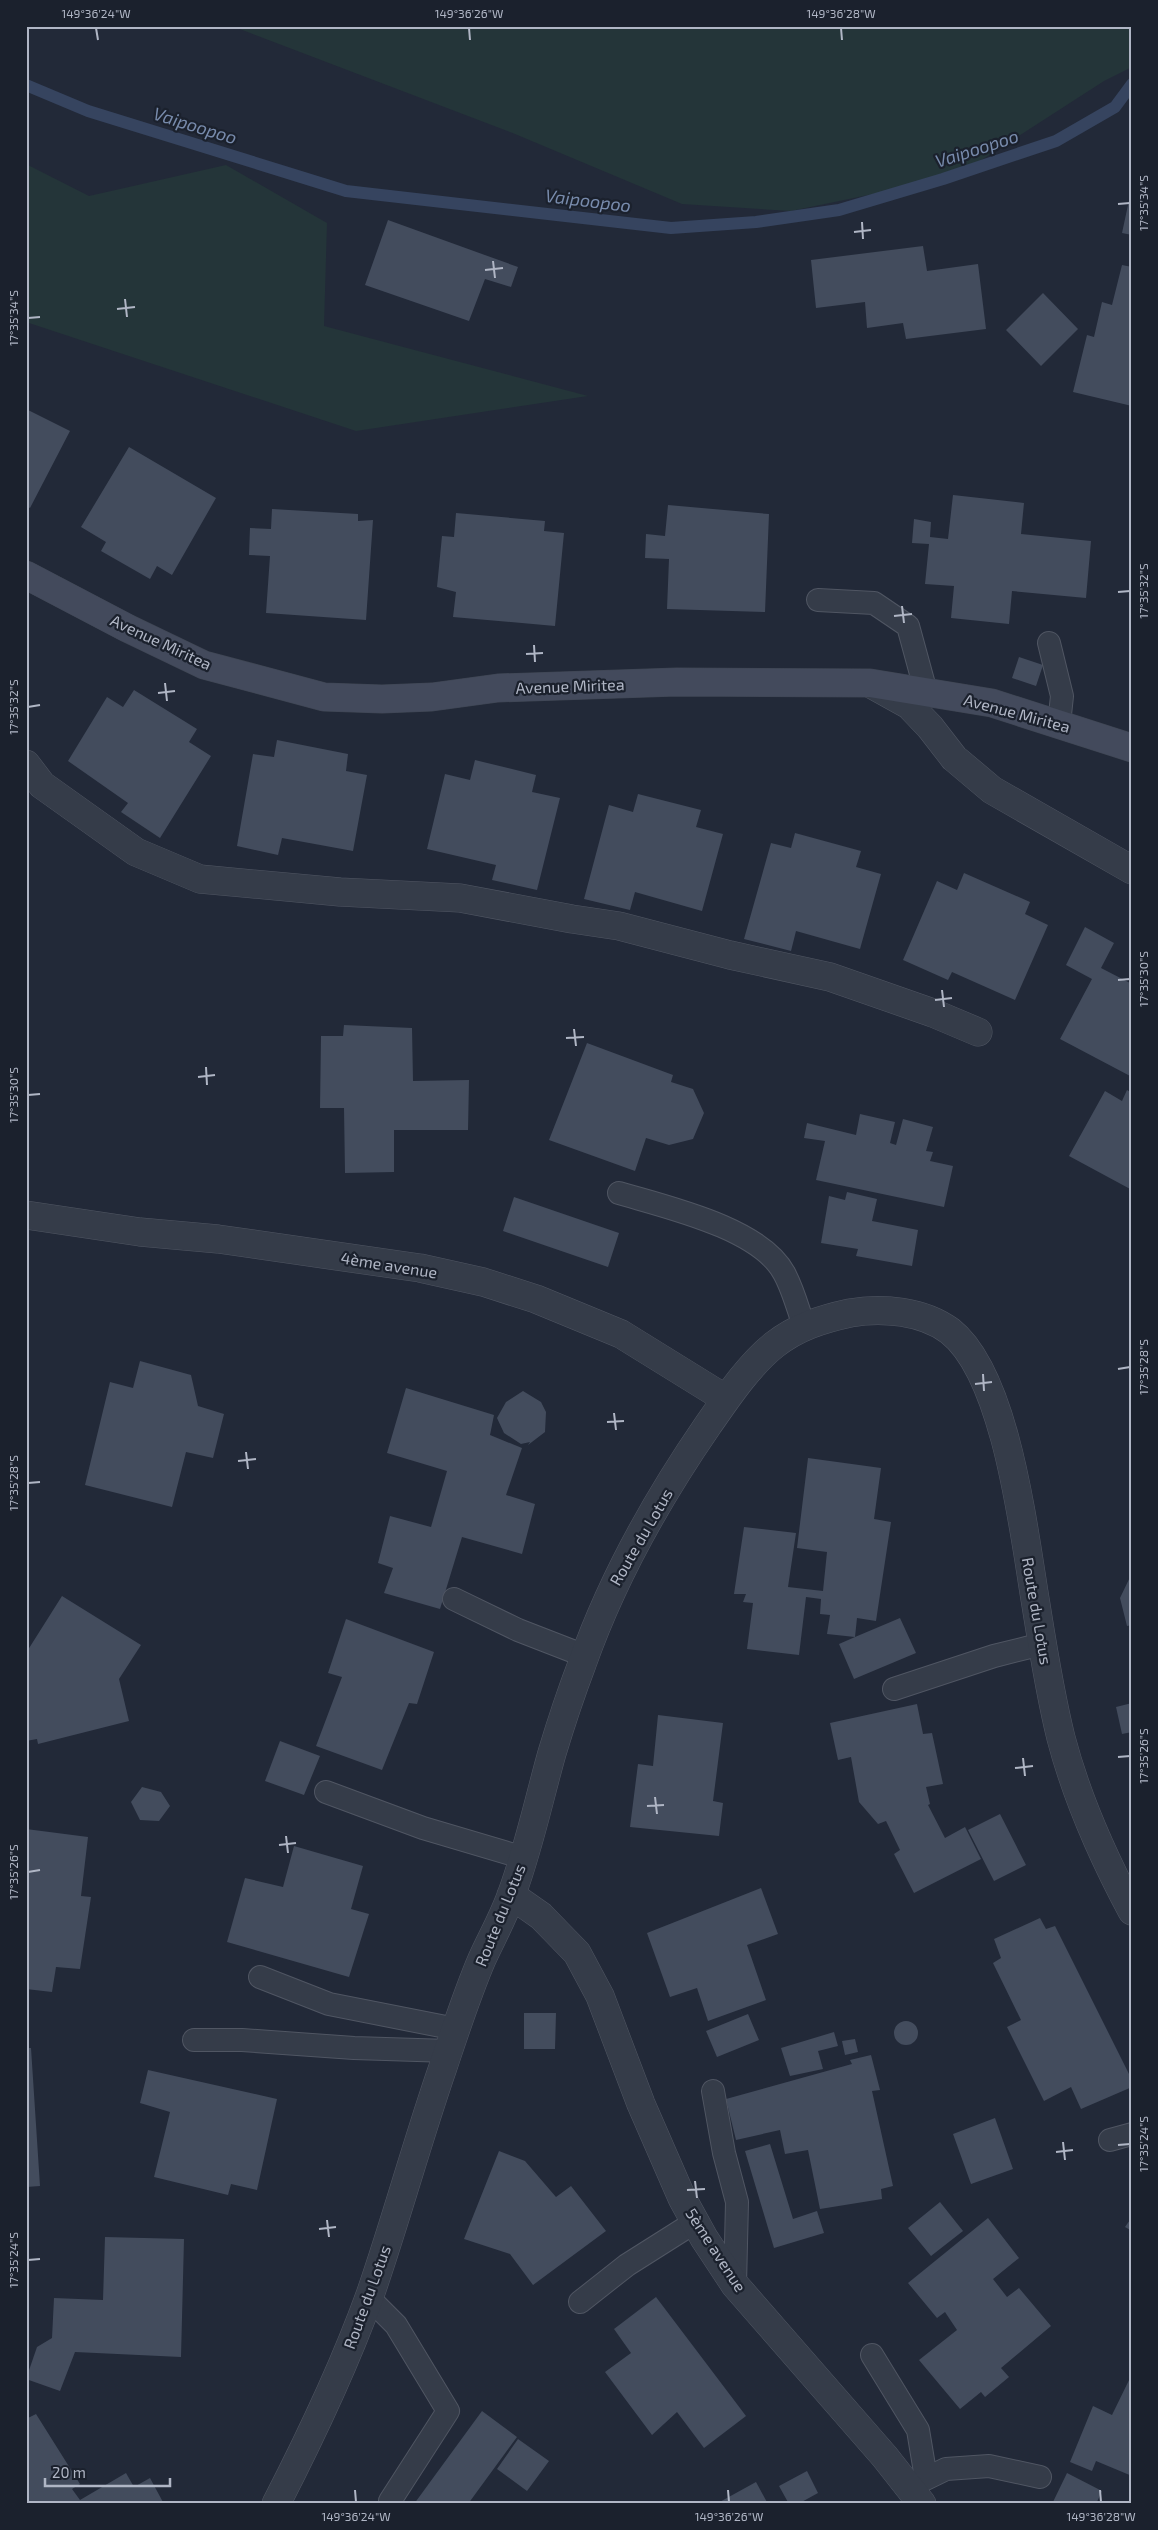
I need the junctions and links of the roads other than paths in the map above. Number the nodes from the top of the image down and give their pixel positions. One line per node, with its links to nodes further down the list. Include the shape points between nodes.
1 (26, 575): 4 (main road, Avenue Miritea, via 204,664 324,697 432,697 498,688 667,682)
2 (818, 600): 5 (lane, via 874,603 908,626)
3 (1049, 643): 6 (lane, via 1062,696)
4 (870, 683): 5 (main road, Avenue Miritea); 9 (street, via 909,705 954,758 992,790)
5 (926, 692): 6 (main road, Avenue Miritea, via 992,703)
6 (1059, 724): 7 (main road, Avenue Miritea)
7 (1132, 748)
8 (26, 764): 10 (street, via 42,785 136,852 200,879 340,892 460,898 619,926 830,977)
9 (1132, 870)
10 (978, 1032)
11 (619, 1193): 13 (lane, via 724,1227 763,1247 784,1272)
12 (26, 1215): 14 (street, 4ème avenue, via 401,1265 482,1282 536,1299 621,1334)
13 (804, 1326): 14 (street, Route du Lotus, via 770,1349); 16 (street, Route du Lotus, via 862,1311 893,1311 925,1318 952,1332 974,1360 991,1395 1006,1439)
14 (726, 1400): 17 (street, Route du Lotus, via 688,1455 611,1588)
15 (454, 1598): 17 (lane, via 518,1630)
16 (1042, 1644): 18 (lane); 22 (street, Route du Lotus, via 1061,1736 1078,1796)
17 (585, 1656): 20 (street, Route du Lotus, via 553,1750)
18 (894, 1689)
19 (326, 1792): 20 (lane, via 423,1828)
20 (524, 1858): 21 (street, Route du Lotus)
21 (511, 1895): 25 (street, Route du Lotus); 29 (street, 5ème avenue, via 541,1916 577,1953 600,1996 641,2104)
22 (1132, 1911)
23 (260, 1977): 25 (lane, via 329,2004)
24 (194, 2040): 25 (lane, via 354,2048)
25 (452, 2040): 31 (street, Route du Lotus)
26 (713, 2091): 30 (lane, via 737,2202)
27 (1132, 2134): 28 (lane)
28 (1110, 2140)
29 (695, 2222): 30 (street, 5ème avenue); 32 (lane, via 627,2265)
30 (735, 2285): 35 (street, 5ème avenue)
31 (369, 2298): 36 (lane, via 396,2325 448,2411); 37 (street, Route du Lotus, via 319,2419)
32 (580, 2302)
33 (872, 2355): 35 (lane, via 918,2430)
34 (1040, 2477): 35 (lane, via 989,2466 946,2469)
35 (919, 2490)
36 (390, 2501)
37 (276, 2504)

